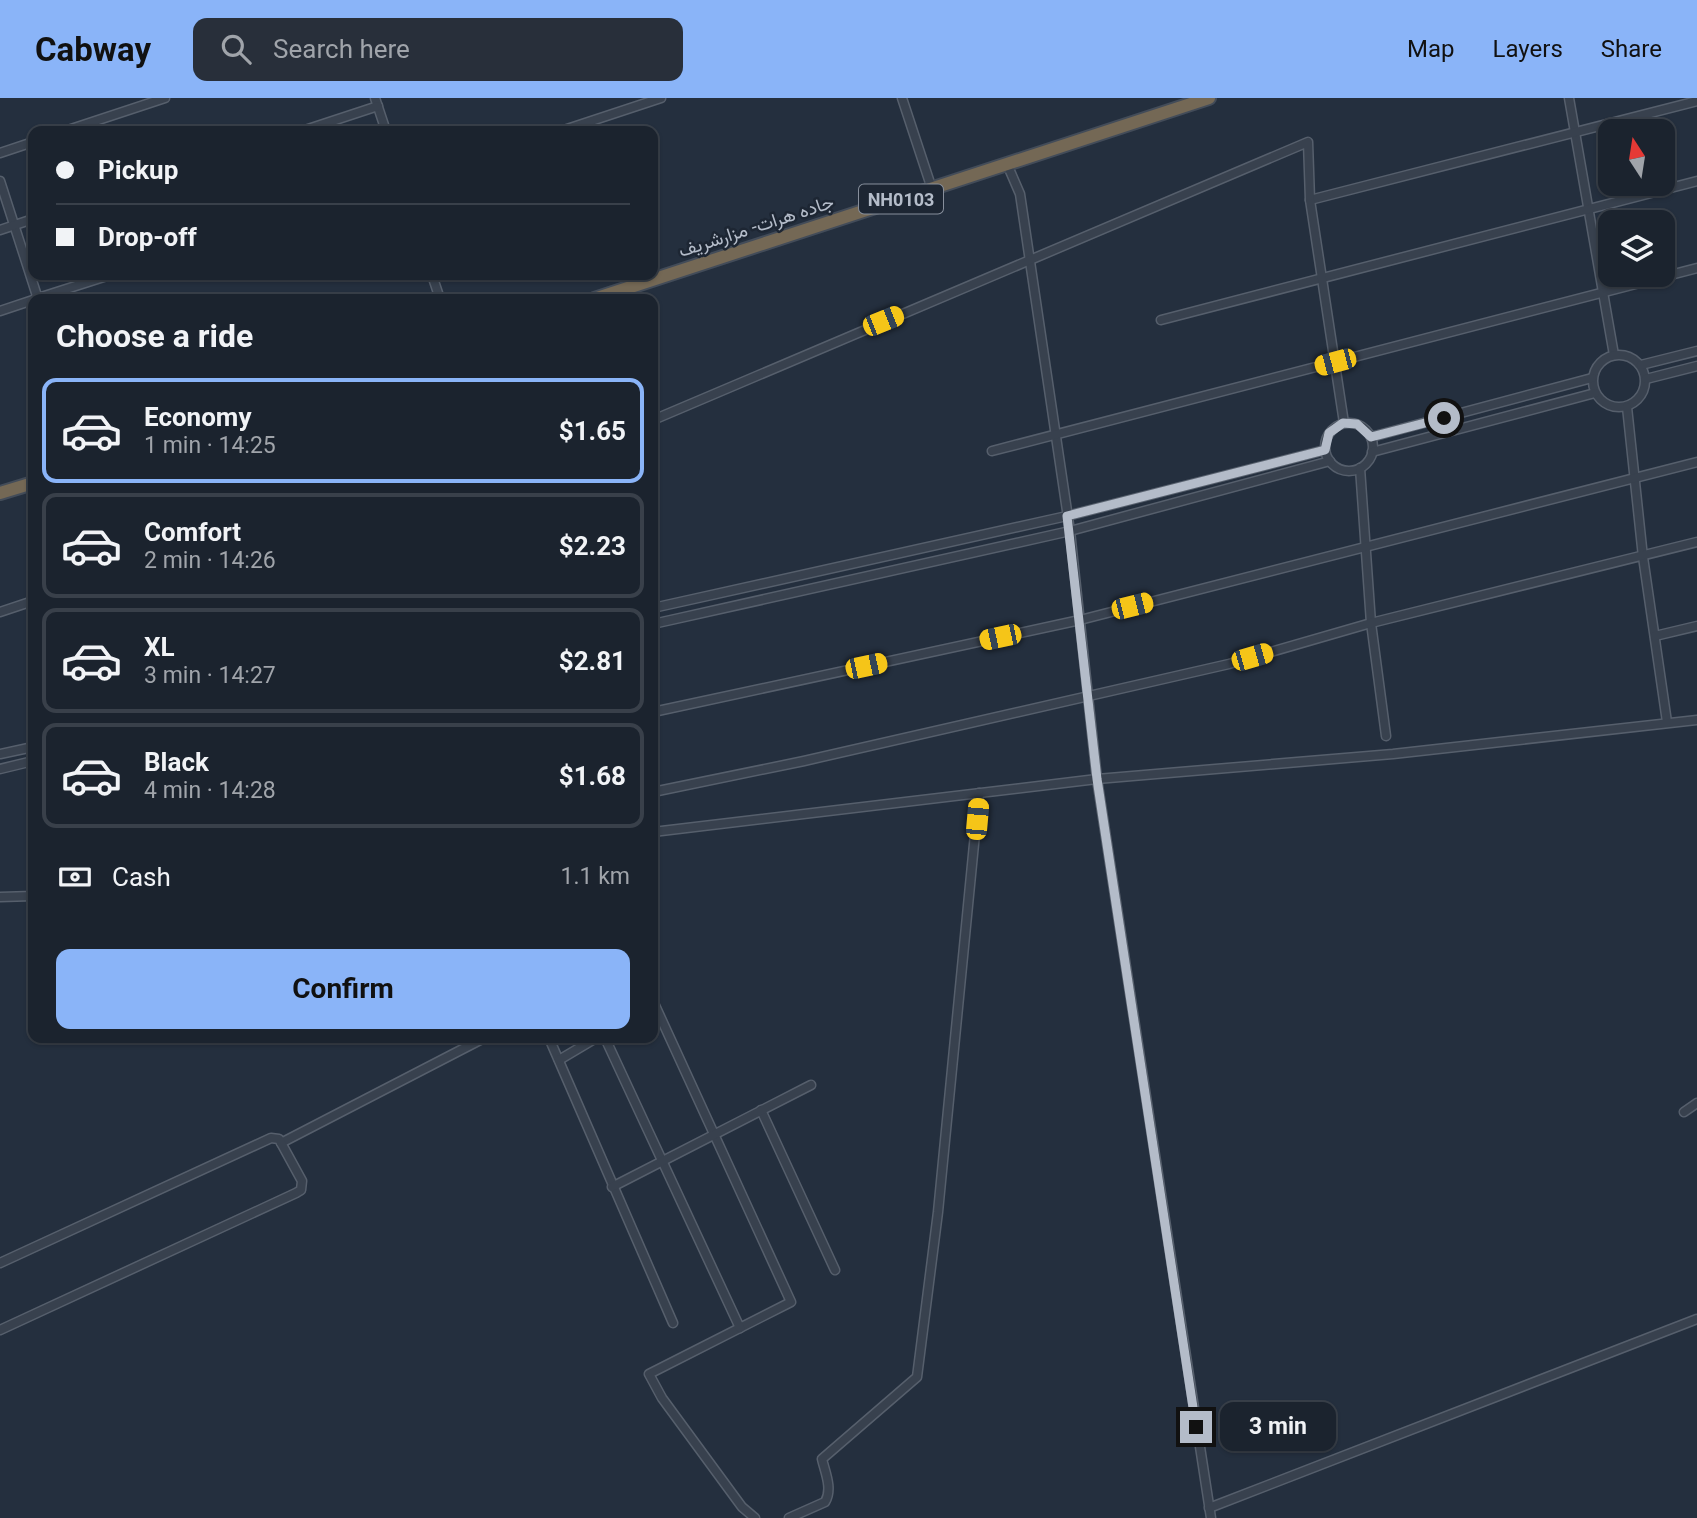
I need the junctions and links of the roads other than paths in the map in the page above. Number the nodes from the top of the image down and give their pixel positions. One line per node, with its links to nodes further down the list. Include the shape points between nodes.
1 (165, 98): 8 (street)
2 (661, 98): 11 (street)
3 (902, 98): 18 (street)
4 (1209, 98): 15 (highway, جاده هرات- مزارشریف / NH0103)
5 (1569, 98): 12 (street)
6 (376, 100): 9 (street); 10 (street)
7 (1697, 100): 12 (street)
8 (80, 126)
9 (314, 126)
10 (384, 126)
11 (576, 126)
12 (1573, 133): 19 (street); 20 (street)
13 (28, 144): 14 (street)
14 (0, 153)
15 (1007, 164): 18 (highway, جاده هرات- مزارشریف / NH0103); 24 (street, via 1020,194)
16 (0, 181): 22 (street)
17 (1697, 181): 20 (street)
18 (932, 189): 28 (highway, جاده هرات- مزارشریف / NH0103)
19 (1310, 200): 24 (street, via 1308,142); 27 (street)
20 (1587, 210): 27 (street); 31 (street)
21 (28, 221): 22 (street)
22 (14, 226): 23 (street); 26 (street)
23 (0, 230)
24 (1028, 262): 46 (street); 48 (street)
25 (1697, 268): 31 (street)
26 (28, 272)
27 (1322, 277): 36 (street); 39 (street)
28 (658, 278)
29 (95, 280): 32 (street)
30 (652, 280): 33 (highway, جاده هرات- مزارشریف / NH0103)
31 (1602, 292): 38 (street); 39 (street)
32 (51, 294)
33 (609, 294)
34 (28, 302): 35 (street)
35 (0, 311)
36 (1161, 320)
37 (1697, 351): 40 (street)
38 (1614, 355): 40 (street, via 1629,356); 42 (street, via 1602,360)
39 (1335, 362): 47 (street); 48 (street)
40 (1641, 365): 43 (street)
41 (1697, 366): 43 (street)
42 (1592, 378): 44 (street); 49 (street)
43 (1646, 379): 45 (street, via 1641,396)
44 (1595, 393): 45 (street, via 1608,406); 52 (street)
45 (1626, 407): 56 (street)
46 (658, 418)
47 (1343, 423): 49 (street, via 1357,424); 50 (street, via 1329,433)
48 (1056, 436): 51 (street); 59 (street)
49 (1371, 437): 52 (street)
50 (1325, 450): 53 (street); 59 (street)
51 (992, 451)
52 (1372, 452): 55 (street)
53 (1330, 461): 55 (street, via 1347,470); 60 (street)
54 (1697, 462): 56 (street)
55 (1360, 468): 62 (street)
56 (1634, 478): 62 (street); 63 (street)
57 (28, 485): 58 (highway)
58 (0, 494)
59 (1067, 516): 60 (street); 65 (street)
60 (1070, 531): 67 (street); 68 (street)
61 (1697, 542): 63 (street)
62 (1365, 547): 67 (street); 69 (street)
63 (1643, 556): 69 (street); 71 (street)
64 (28, 603): 66 (street)
65 (658, 607)
66 (0, 612)
67 (1080, 620): 72 (street); 73 (street)
68 (658, 623)
69 (1371, 623): 72 (street, via 1229,664); 76 (street)
70 (1697, 626): 71 (street)
71 (1656, 636): 75 (street)
72 (1088, 694): 81 (street); 82 (street)
73 (658, 711)
74 (1697, 720): 75 (street)
75 (1667, 722): 81 (street, via 1393,754)
76 (1386, 736)
77 (28, 748): 78 (street)
78 (0, 754)
79 (28, 762): 80 (street)
80 (0, 769)
81 (1097, 779): 83 (street); 107 (street)
82 (658, 791)
83 (979, 793): 84 (street); 109 (street, via 918,1377 822,1459 829,1497 825,1502)
84 (658, 831)
85 (28, 896): 86 (street)
86 (0, 897)
87 (658, 1012): 97 (street)
88 (474, 1043): 98 (street)
89 (551, 1043): 92 (street)
90 (588, 1043): 92 (street)
91 (607, 1043): 99 (street)
92 (559, 1060): 100 (street)
93 (811, 1084): 95 (street)
94 (1697, 1103): 96 (street)
95 (761, 1110): 97 (street); 102 (street)
96 (1684, 1112)
97 (714, 1133): 99 (street); 105 (street, via 791,1302)
98 (281, 1143): 101 (street, via 271,1138); 106 (street, via 302,1181 301,1190)
99 (662, 1160): 100 (street); 105 (street)
100 (612, 1187): 104 (street)
101 (0, 1263)
102 (835, 1270)
103 (1697, 1319): 107 (street)
104 (673, 1323)
105 (740, 1328): 108 (street, via 649,1374 742,1507)
106 (0, 1330)
107 (1209, 1508): 110 (street)
108 (755, 1518)
109 (789, 1518)
110 (1211, 1518)

